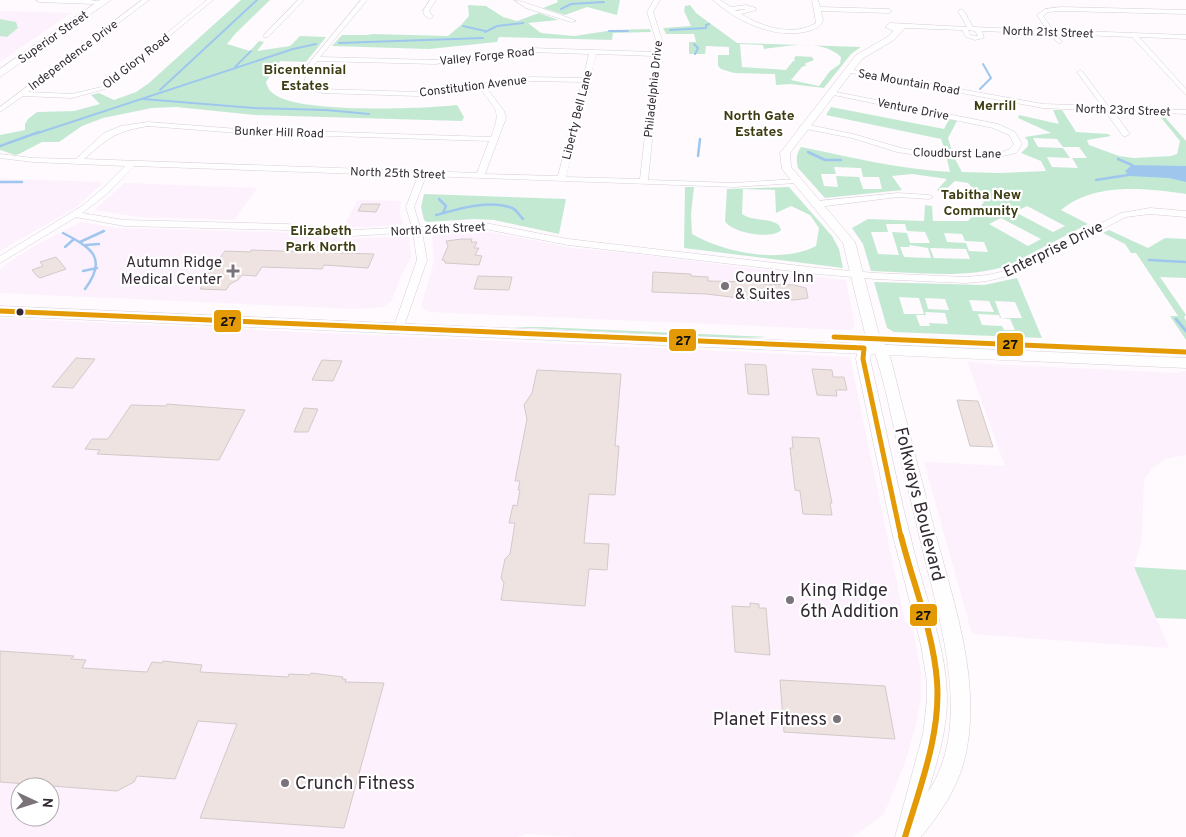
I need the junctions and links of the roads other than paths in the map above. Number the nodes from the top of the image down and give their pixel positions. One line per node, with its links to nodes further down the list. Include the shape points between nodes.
1 (39, 0): 2 (street)
2 (59, 0): 13 (street)
3 (106, 0): 13 (main road, Superior Street)
4 (146, 0): 47 (street, Independence Drive)
5 (210, 0): 47 (street, Old Glory Road, via 104,88 72,96)
6 (301, 0): 31 (street)
7 (364, 0): 38 (street)
8 (433, 0): 23 (street, via 426,11)
9 (517, 0): 24 (street, via 528,7)
10 (657, 0): 37 (street, Philadelphia Drive, via 650,14 659,36)
11 (716, 0): 15 (street)
12 (815, 0): 16 (street)
13 (96, 3): 30 (main road, Superior Street); 35 (main road, Superior Street)
14 (1167, 5): 20 (street)
15 (730, 9): 22 (street); 22 (street, via 754,9)
16 (818, 9): 22 (street, via 818,25 808,30 789,32 764,29); 25 (street, via 888,8)
17 (1036, 9): 19 (street)
18 (961, 11): 27 (street)
19 (1045, 11): 20 (street); 28 (street, via 1040,17)
20 (1175, 11): 21 (street)
21 (1186, 12)
22 (737, 13)
23 (430, 17)
24 (573, 21)
25 (890, 25): 26 (street); 33 (street)
26 (900, 27): 27 (street); 33 (street, Folkways Boulevard)
27 (967, 29): 28 (street, North 21st Street, via 968,36 974,38 982,37 978,30)
28 (1051, 32): 29 (street, North 21st Street); 34 (street)
29 (1134, 35): 32 (street, North 21st Street); 46 (street)
30 (45, 36): 35 (main road, via 34,48); 39 (main road, Superior Street)
31 (266, 36)
32 (1186, 37)
33 (892, 38): 40 (street, Folkways Boulevard, via 864,53)
34 (1059, 42)
35 (39, 47): 42 (main road, Superior Street)
36 (593, 52): 37 (street, Valley Forge Road); 38 (street, Valley Forge Road, via 523,50 429,62); 43 (street, Liberty Bell Lane)
37 (658, 54): 62 (street, Philadelphia Drive)
38 (315, 59): 44 (street, Constitution Avenue, via 301,80 306,86 318,90 417,94)
39 (0, 67)
40 (848, 71): 45 (street, Folkways Boulevard); 48 (street, Sea Mountain Road)
41 (1080, 72): 49 (street)
42 (0, 74)
43 (586, 80): 44 (street, Constitution Avenue, via 531,79); 61 (street, Liberty Bell Lane)
44 (482, 86): 54 (street, via 501,114)
45 (830, 93): 52 (street, Folkways Boulevard); 55 (street, Venture Drive, via 995,126 1012,134)
46 (1186, 93)
47 (21, 94): 50 (street, Independence Drive)
48 (1059, 107): 49 (street, North 23rd Street)
49 (1107, 109): 51 (street, North 23rd Street); 53 (street)
50 (0, 110)
51 (1186, 112)
52 (804, 126): 55 (street, Cloudburst Lane, via 923,154 999,155 1013,151); 63 (street, Folkways Boulevard, via 784,158 787,170)
53 (1126, 134)
54 (494, 139): 57 (street, Bunker Hill Road, via 238,131 148,124 107,135); 60 (street)
55 (1018, 144)
56 (0, 156): 57 (street, North 25th Street)
57 (77, 162): 58 (street, North 25th Street)
58 (131, 164): 59 (street, North 25th Street); 66 (street, via 102,194)
59 (423, 174): 60 (street, North 25th Street); 68 (street, via 410,205)
60 (480, 176): 61 (street, North 25th Street)
61 (561, 179): 62 (street, North 25th Street)
62 (644, 181): 63 (street, North 25th Street, via 734,185)
63 (796, 182): 65 (street, Folkways Boulevard)
64 (930, 197): 65 (street, via 898,195)
65 (818, 204): 70 (street, Folkways Boulevard, via 846,238)
66 (76, 214): 68 (street, North 26th Street, via 124,223 281,227 346,233); 69 (street)
67 (1186, 214): 70 (street, Enterprise Drive, via 1150,211 1124,215 1017,270 987,278)
68 (417, 229): 70 (street, North 26th Street, via 485,226 560,241); 73 (street, via 421,246 420,266)
69 (0, 260)
70 (858, 275): 74 (street, Folkways Boulevard)
71 (0, 300): 73 (main road)
72 (0, 311): 73 (main road)
73 (395, 325): 74 (main road)
74 (872, 345): 75 (main road); 76 (main road); 77 (street, Folkways Boulevard, via 863,359 936,676 933,734); 77 (street, Folkways Boulevard, via 941,587 961,693 959,735 947,780 934,803)
75 (1186, 352)
76 (1186, 363)
77 (905, 837)

